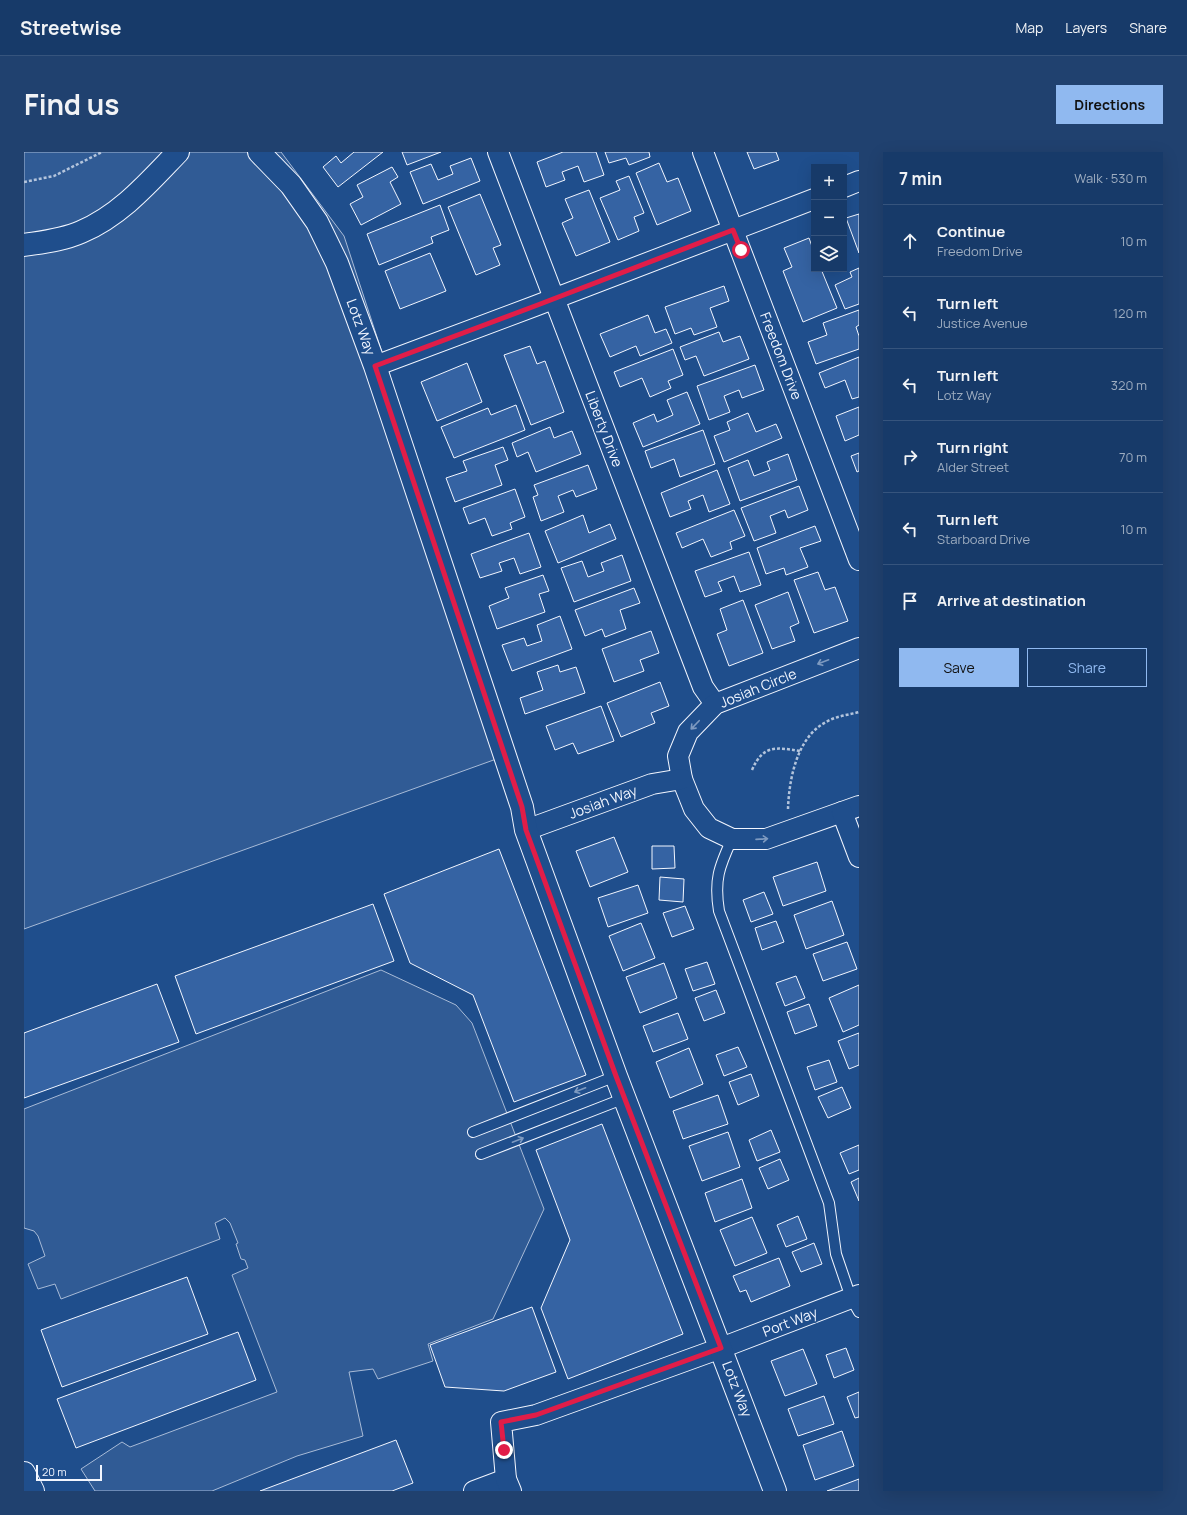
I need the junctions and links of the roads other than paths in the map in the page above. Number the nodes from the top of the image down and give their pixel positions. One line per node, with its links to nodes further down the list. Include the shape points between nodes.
1 (178, 152): 9 (main road, via 134,197 111,216 81,232)
2 (259, 152): 11 (main road, Lotz Way, via 291,185 317,222 337,263)
3 (498, 152): 10 (street, Liberty Drive)
4 (703, 152): 8 (street, Freedom Drive)
5 (859, 181): 6 (street)
6 (847, 186)
7 (811, 200): 8 (street)
8 (733, 230): 10 (street); 12 (street, Freedom Drive)
9 (24, 246)
10 (553, 300): 11 (street); 14 (street, Liberty Drive, via 703,687)
11 (375, 366): 17 (main road, Lotz Way, via 522,807)
12 (859, 560)
13 (859, 648): 14 (street, Josiah Circle, one-way to 14)
14 (715, 704): 15 (street, Josiah Circle, one-way to 15, via 688,732 678,756)
15 (682, 779): 17 (street, Josiah Way, via 652,784); 18 (street, Josiah Circle, via 694,809 709,828)
16 (851, 809): 18 (street, Josiah Circle, one-way to 16, via 766,839); 19 (street)
17 (526, 830): 20 (main road, Lotz Way)
18 (732, 839): 24 (lane, via 719,866 716,893 719,911 829,1203 836,1254)
19 (859, 857)
20 (616, 1076): 21 (main road, Lotz Way); 22 (lane, one-way to 22)
21 (624, 1098): 23 (lane, one-way to 21); 25 (main road, Lotz Way)
22 (473, 1132)
23 (481, 1154)
24 (856, 1302): 25 (street, Port Way)
25 (721, 1348): 27 (street, Port Way, via 536,1415 501,1422); 30 (main road, Lotz Way)
26 (24, 1473): 28 (main road)
27 (509, 1485): 29 (street)
28 (33, 1491)
29 (474, 1491)
30 (775, 1491)

